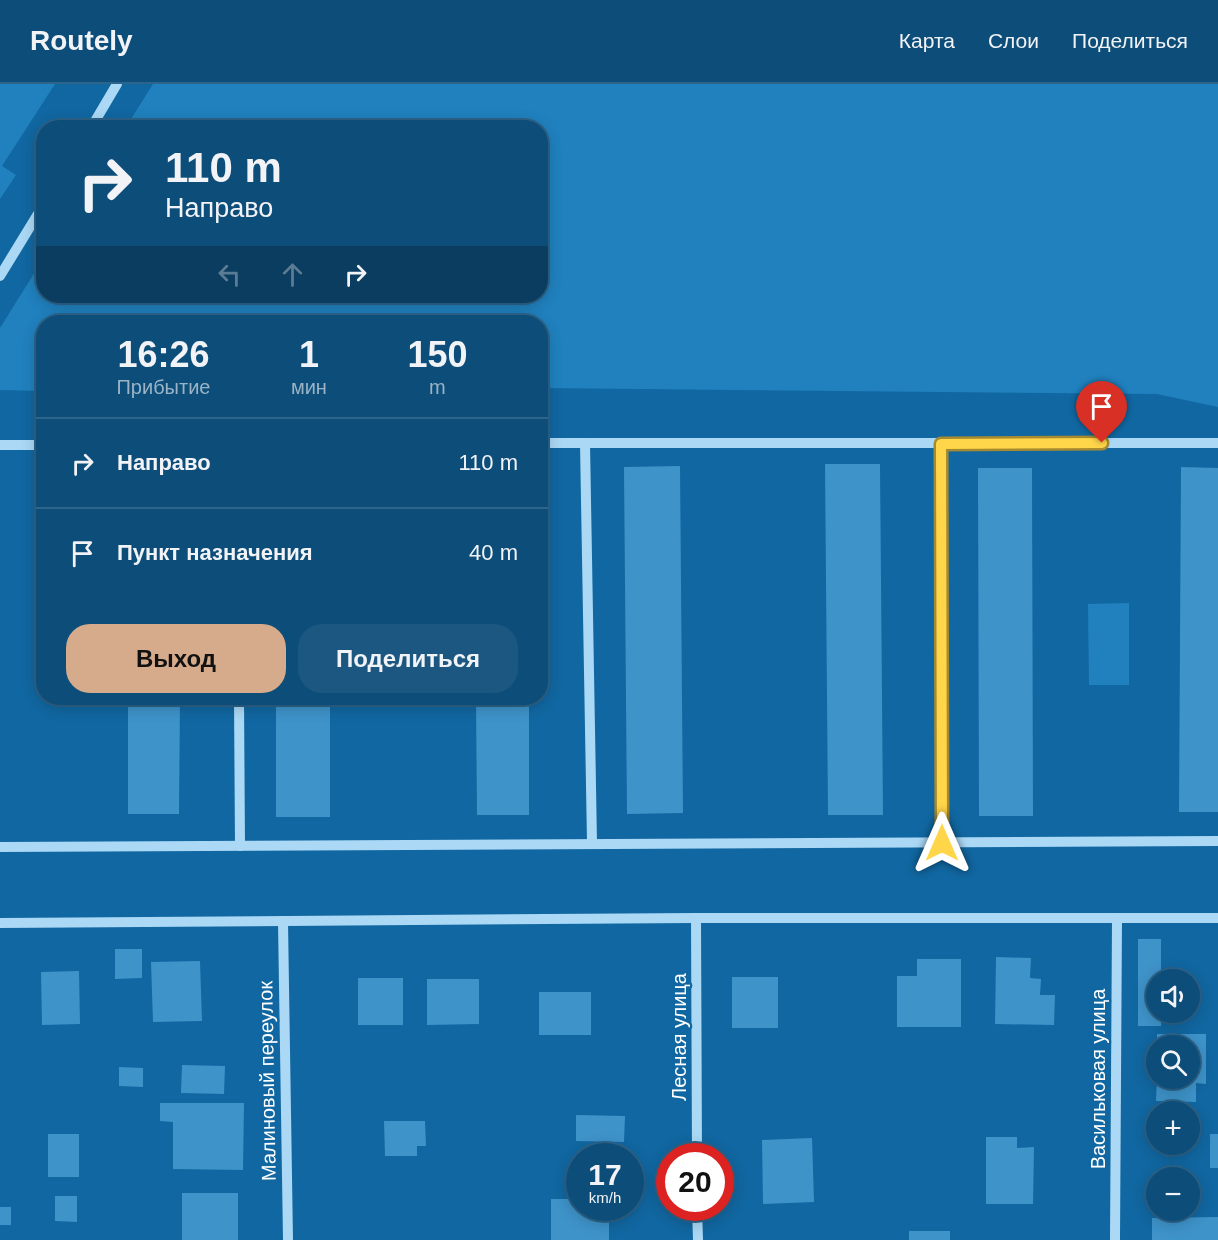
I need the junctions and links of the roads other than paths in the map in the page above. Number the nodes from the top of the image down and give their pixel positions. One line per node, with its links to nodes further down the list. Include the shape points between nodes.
1 (117, 84): 2 (street)
2 (96, 120)
3 (36, 217): 4 (street)
4 (0, 276)
5 (1218, 442): 8 (street)
6 (548, 443): 7 (street)
7 (585, 443): 8 (street); 13 (street)
8 (941, 444): 14 (street)
9 (0, 445): 10 (street)
10 (36, 445)
11 (239, 705): 15 (street)
12 (1218, 841): 14 (street)
13 (592, 843): 14 (street); 15 (street)
14 (942, 843)
15 (240, 846): 16 (street)
16 (0, 847)
17 (696, 918): 19 (street); 20 (street); 22 (street, Лесная улица)
18 (1218, 918): 19 (street)
19 (1117, 919): 26 (street, Васильковая улица)
20 (283, 922): 21 (street); 24 (street, Малиновый переулок)
21 (0, 923)
22 (697, 1143)
23 (697, 1221): 25 (street)
24 (288, 1240)
25 (698, 1240)
26 (1115, 1240)

